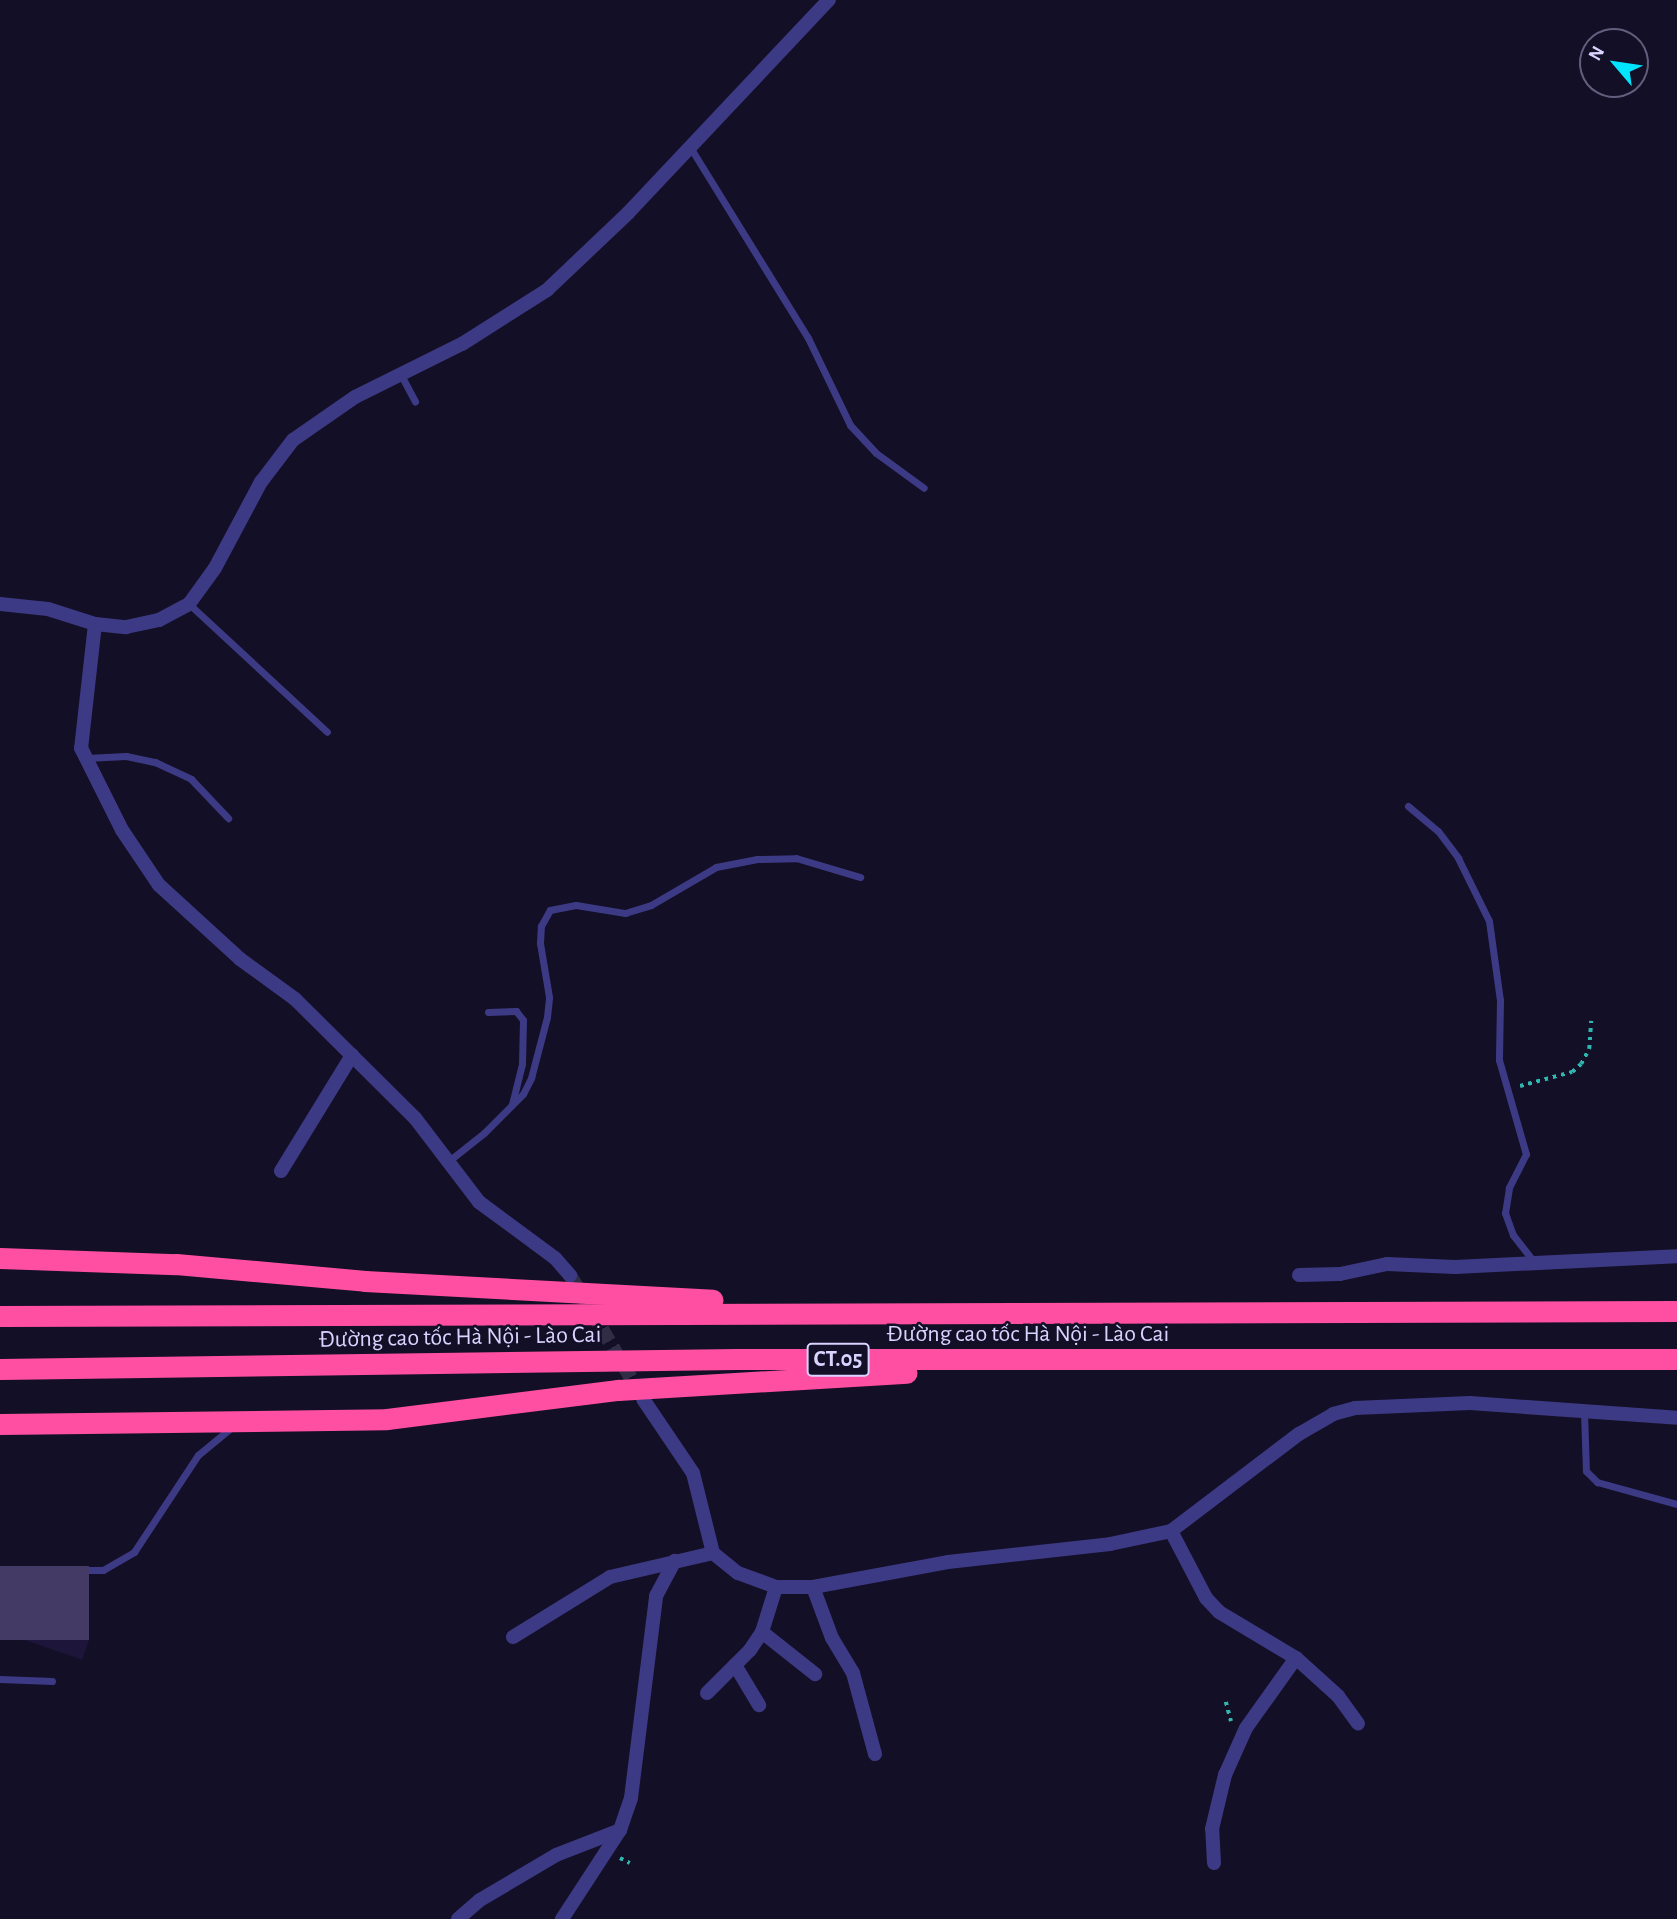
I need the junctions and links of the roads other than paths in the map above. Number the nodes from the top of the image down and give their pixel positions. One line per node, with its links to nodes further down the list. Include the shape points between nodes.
1 (829, 0): 2 (street)
2 (690, 146): 3 (street, via 547,290 472,338); 5 (lane, via 808,338 850,425 876,453)
3 (401, 375): 4 (lane); 7 (street, via 331,411 293,440 261,482)
4 (415, 401)
5 (924, 488)
6 (0, 604): 8 (street, via 48,609)
7 (190, 604): 8 (street, via 142,624); 9 (lane)
8 (95, 624): 10 (street, via 80,733)
9 (327, 732)
10 (85, 758): 12 (lane, via 126,756 155,762 191,779); 15 (street, via 122,830 159,885 240,959 295,999)
11 (1408, 806): 21 (lane, via 1438,831 1458,858 1489,920 1500,1000 1499,1060 1526,1154 1509,1188 1505,1213 1513,1235)
12 (229, 818)
13 (860, 877): 16 (lane, via 796,858 757,859 716,867 651,905 625,913 576,905 550,910 541,926 540,943 549,997 547,1017 531,1078)
14 (488, 1012): 16 (lane, via 516,1011 523,1020 522,1064)
15 (352, 1055): 17 (street); 18 (street)
16 (512, 1105): 17 (lane)
17 (450, 1160): 22 (street, via 479,1202 555,1258)
18 (281, 1171)
19 (1677, 1256): 21 (street)
20 (0, 1258): 25 (highway, via 176,1264 365,1281 590,1290)
21 (1536, 1264): 23 (street, via 1387,1265 1340,1274)
22 (570, 1275)
23 (1299, 1275)
24 (1677, 1311): 25 (highway, Đường cao tốc Hà Nội - Lào Cai / CT.05)
25 (857, 1312): 26 (highway, Đường cao tốc Hà Nội - Lào Cai / CT.05)
26 (0, 1316)
27 (1677, 1359): 28 (highway, Đường cao tốc Hà Nội - Lào Cai / CT.05)
28 (1101, 1362): 29 (highway, Đường cao tốc Hà Nội - Lào Cai / CT.05, via 736,1359); 33 (highway, via 618,1390 387,1419)
29 (0, 1369)
30 (643, 1399): 37 (street, via 693,1473)
31 (1584, 1412): 32 (street); 35 (lane, via 1583,1456 1591,1477); 36 (street, via 1470,1403 1376,1404 1333,1414 1274,1451)
32 (1677, 1418)
33 (239, 1422): 34 (highway); 39 (lane, via 198,1455 134,1552 119,1565 103,1570)
34 (0, 1424)
35 (1677, 1504)
36 (1171, 1531): 41 (street, via 1110,1544 948,1562); 44 (street, via 1206,1598 1219,1612)
37 (713, 1553): 38 (street); 40 (street, via 738,1573)
38 (675, 1561): 43 (street, via 610,1577); 53 (street, via 656,1596 635,1778)
39 (64, 1570)
40 (776, 1587): 41 (street); 42 (street)
41 (813, 1587): 52 (street, via 832,1638 853,1673)
42 (762, 1632): 45 (street); 46 (street)
43 (513, 1637)
44 (1296, 1658): 51 (street, via 1338,1696); 54 (street, via 1247,1728 1225,1775 1212,1829)
45 (735, 1664): 49 (street); 50 (street)
46 (815, 1674)
47 (0, 1679): 48 (lane)
48 (52, 1681)
49 (707, 1693)
50 (759, 1705)
51 (1358, 1724)
52 (875, 1754)
53 (620, 1830): 55 (street, via 556,1855 480,1900); 56 (street)
54 (1214, 1863)
55 (458, 1919)
56 (562, 1919)

